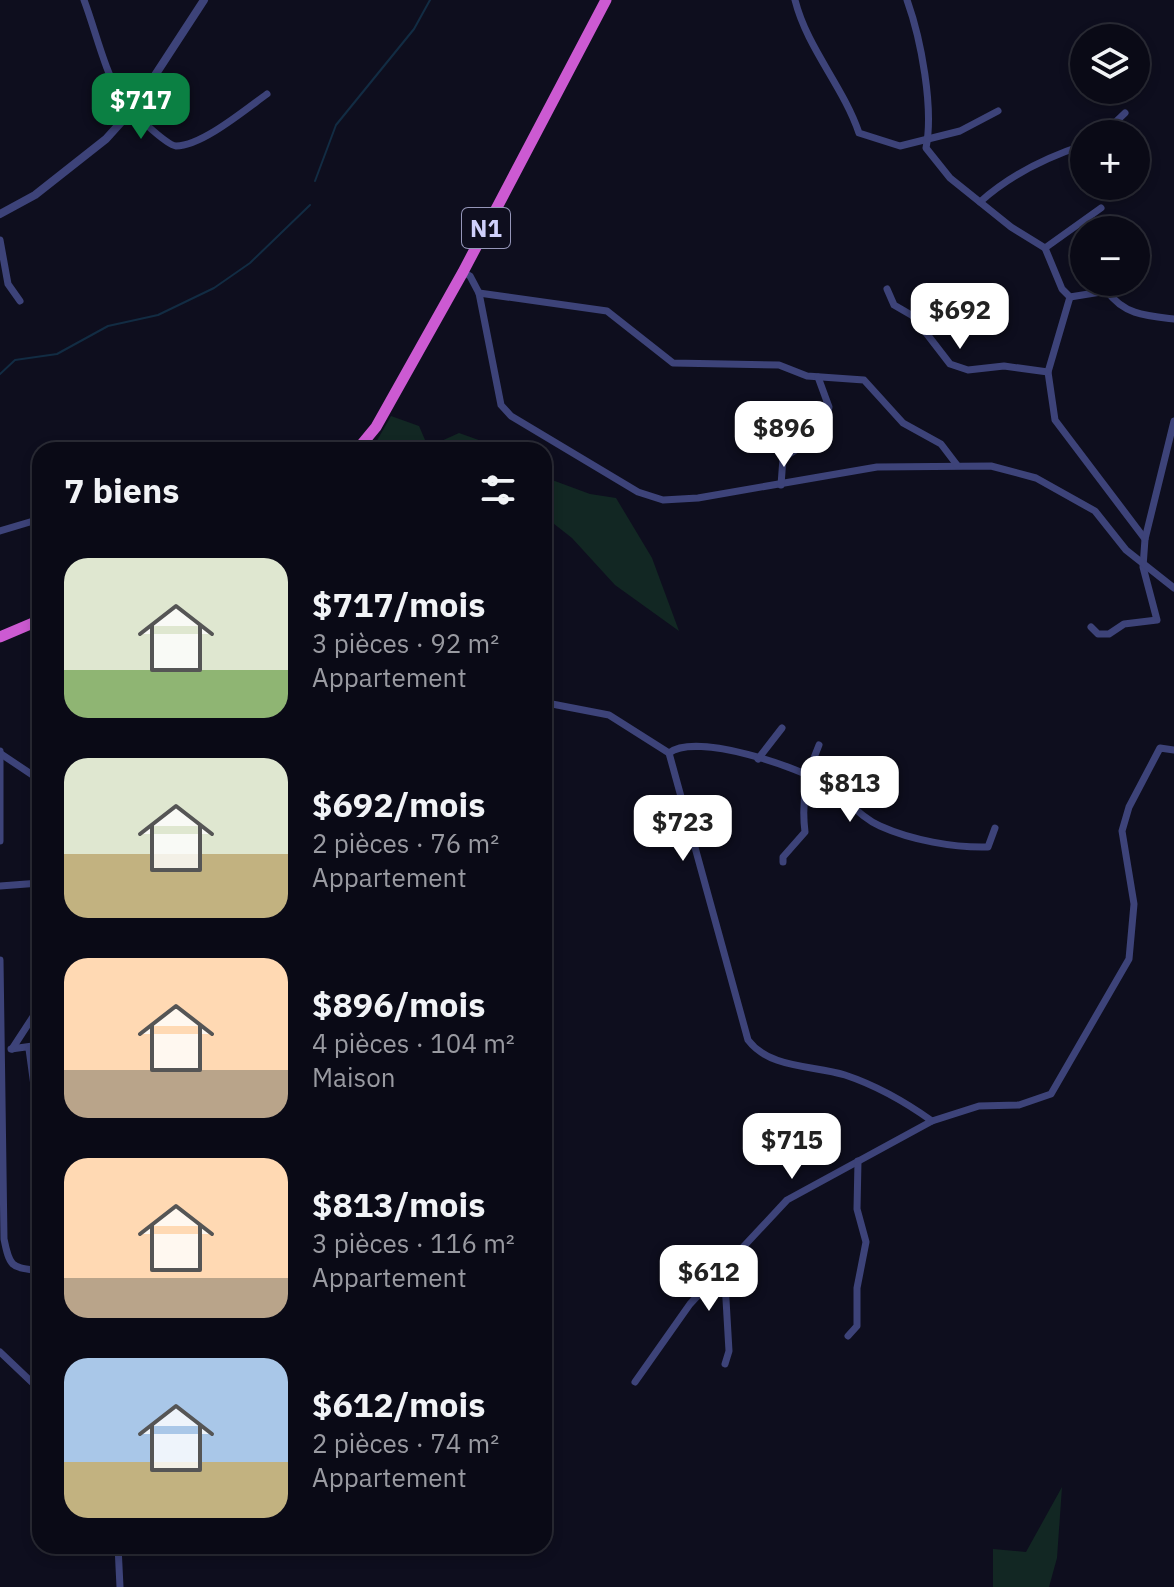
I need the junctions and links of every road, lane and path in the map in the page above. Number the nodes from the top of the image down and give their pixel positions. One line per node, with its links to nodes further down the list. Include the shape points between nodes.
1 (84, 0): 7 (street, via 121,100)
2 (606, 0): 18 (highway, N1)
3 (795, 0): 11 (street, via 859,133 900,146)
4 (907, 0): 11 (street, via 920,37 931,121)
5 (203, 1): 7 (street)
6 (267, 94): 7 (street, via 215,130 174,146)
7 (133, 109): 15 (street, via 77,164)
8 (998, 111): 11 (street)
9 (1125, 113): 10 (street)
10 (1118, 120)
11 (928, 140): 13 (street, via 926,148 950,178)
12 (1070, 150): 13 (street, via 1003,182)
13 (980, 202): 17 (street)
14 (1101, 208): 17 (street)
15 (0, 214)
16 (0, 240): 22 (street, via 8,284)
17 (1045, 248): 21 (street)
18 (463, 272): 20 (street); 27 (highway, N1)
19 (887, 289): 24 (street, via 894,305 913,316 950,364 968,370 1004,366)
20 (479, 293): 25 (street, via 607,311 673,363 779,365); 29 (street, via 495,390 511,416 638,492 663,500)
21 (1070, 297): 23 (street, via 1107,291 1117,305 1139,315); 24 (street)
22 (20, 301)
23 (1174, 319)
24 (1048, 372): 32 (street, via 1055,420)
25 (818, 377): 28 (street, via 864,380 903,423 941,444); 29 (street, via 829,407 824,432 783,458)
26 (1174, 421): 32 (street)
27 (364, 442)
28 (957, 465): 29 (street, via 877,467); 33 (street, via 991,466 1036,478 1071,495 1095,511)
29 (781, 485)
30 (32, 521): 31 (street)
31 (0, 531)
32 (1145, 539): 33 (street)
33 (1143, 567): 34 (street); 36 (street, via 1157,620 1124,624 1109,634)
34 (1174, 588)
35 (32, 623): 37 (highway)
36 (1091, 627)
37 (0, 637)
38 (552, 704): 43 (street, via 609,715)
39 (782, 728): 44 (street)
40 (819, 745): 46 (street)
41 (1174, 750): 60 (street, via 1160,748 1122,831 1134,904 1129,959 1051,1094 1019,1105 979,1106)
42 (0, 752): 45 (street); 48 (street)
43 (669, 753): 44 (street, via 695,746); 60 (street, via 748,1040 757,1051 784,1062 844,1075 895,1095)
44 (758, 759): 46 (street)
45 (32, 774)
46 (807, 774): 47 (street, via 879,826 961,848 988,847); 49 (street, via 805,832)
47 (995, 828)
48 (0, 841)
49 (783, 862)
50 (32, 884): 51 (street)
51 (0, 886)
52 (0, 960): 54 (street)
53 (32, 1018): 56 (street)
54 (1, 1048): 56 (street); 63 (street, via 4,1239 8,1261)
55 (32, 1048): 57 (street)
56 (12, 1049): 57 (street)
57 (29, 1049): 58 (street); 59 (street)
58 (32, 1052)
59 (32, 1071)
60 (932, 1121): 61 (street)
61 (858, 1161): 62 (street, via 787,1200); 64 (street, via 857,1209 866,1242 857,1288 857,1326)
62 (724, 1265): 66 (street, via 729,1351); 68 (street)
63 (32, 1270)
64 (848, 1336)
65 (0, 1352): 67 (street)
66 (725, 1364)
67 (32, 1382)
68 (635, 1382)
69 (118, 1554): 70 (street)
70 (120, 1587)

